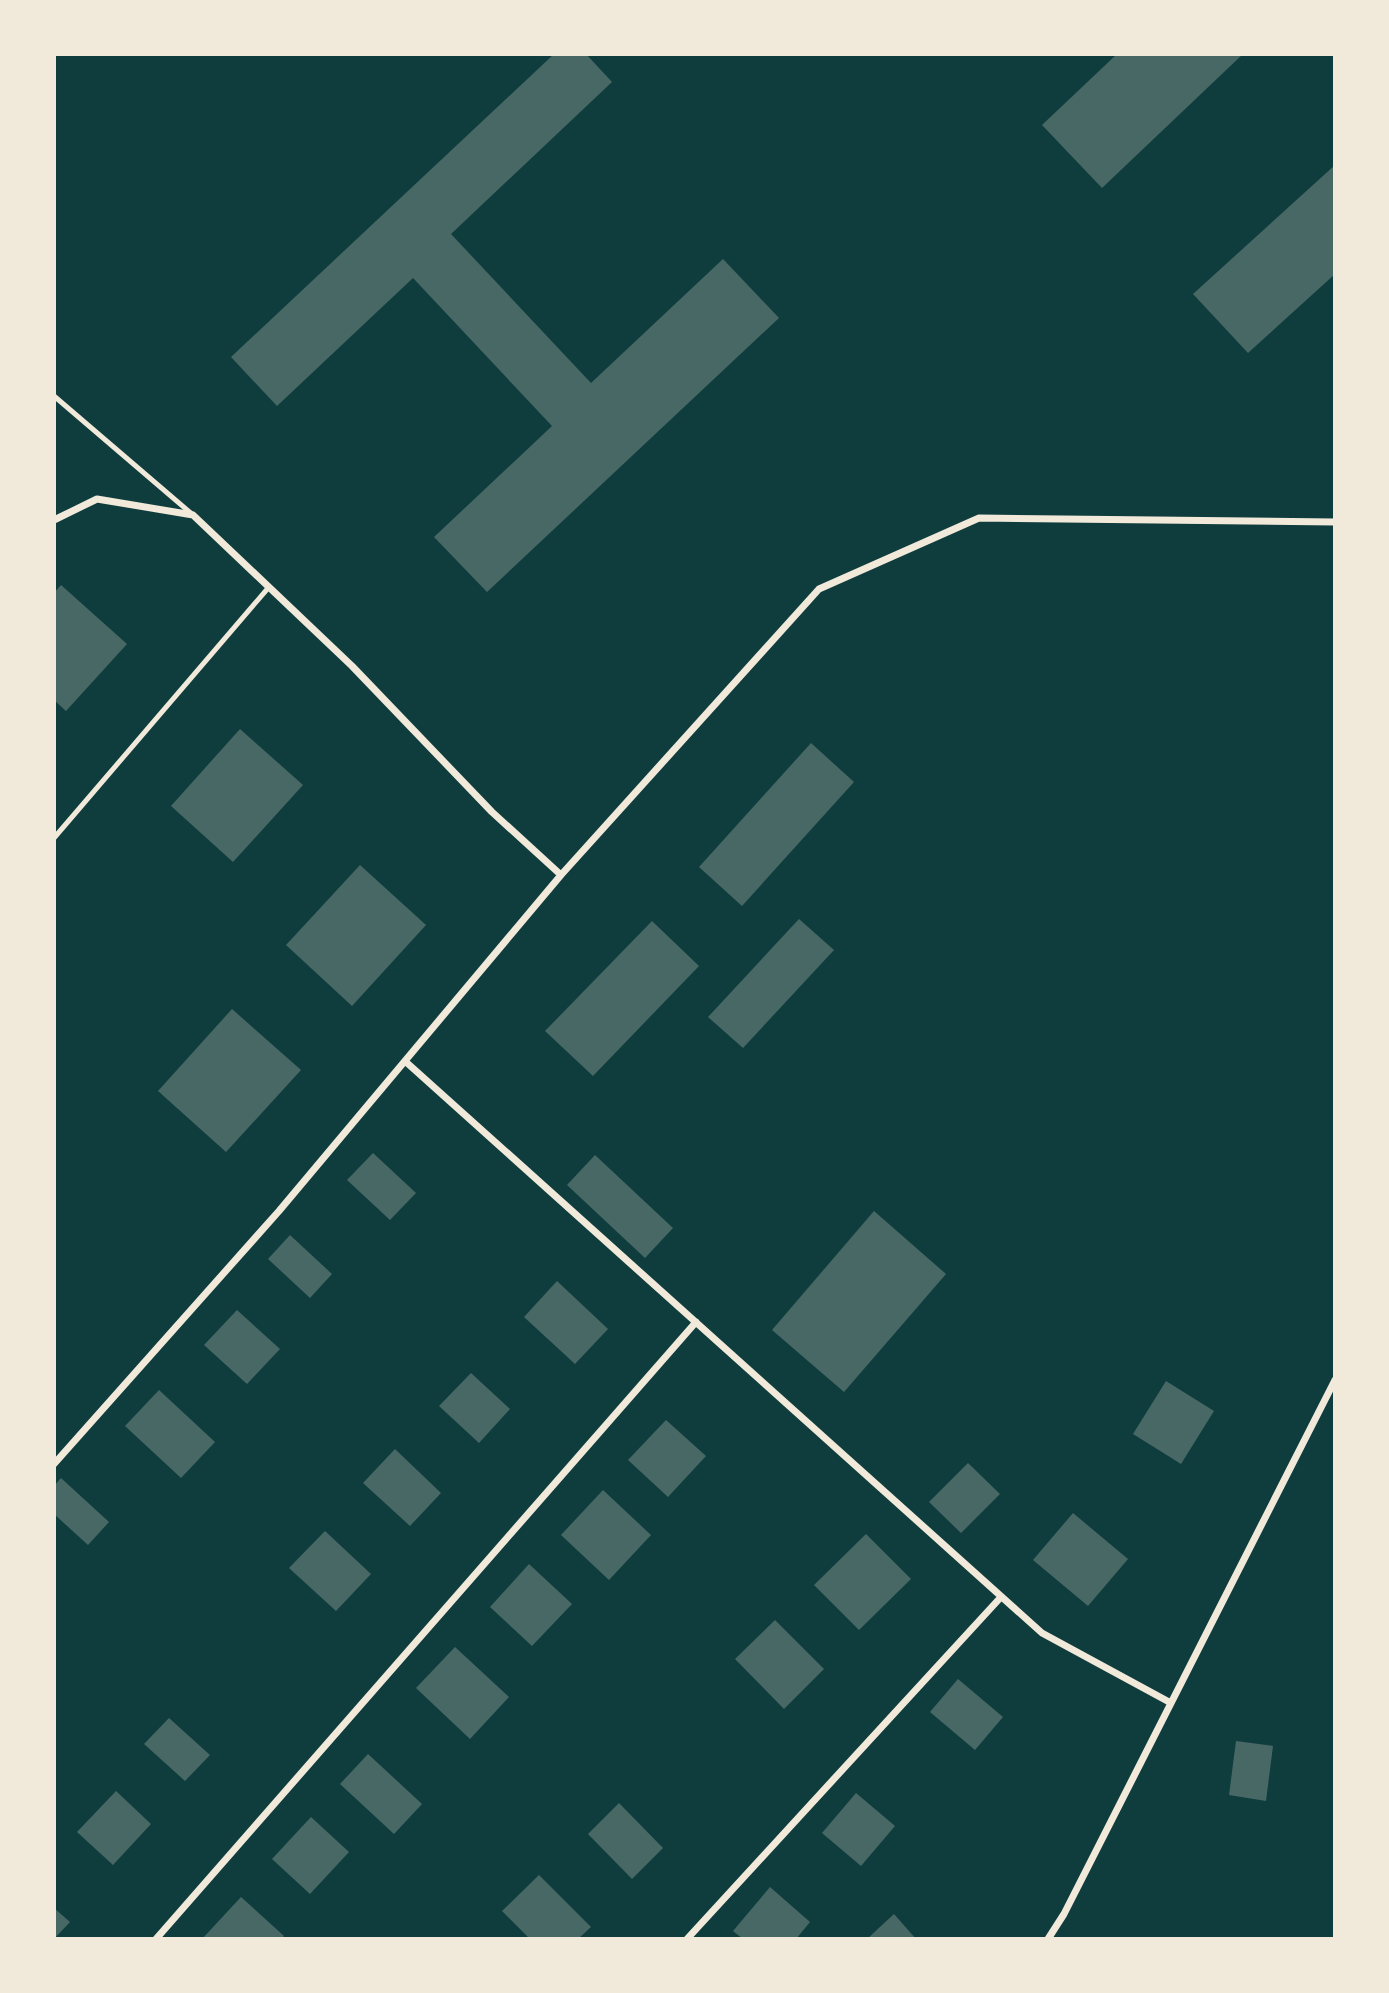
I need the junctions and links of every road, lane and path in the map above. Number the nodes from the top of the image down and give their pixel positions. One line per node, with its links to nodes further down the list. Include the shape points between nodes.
1 (54, 396): 2 (lane)
2 (193, 515): 3 (street, via 97,499); 5 (street)
3 (54, 520)
4 (1335, 522): 7 (street, via 979,518 832,583 819,589)
5 (269, 587): 6 (lane); 7 (street, via 492,812)
6 (54, 838)
7 (561, 875): 8 (street)
8 (406, 1062): 9 (street); 11 (street)
9 (696, 1322): 12 (street); 14 (street)
10 (1335, 1380): 13 (street)
11 (54, 1464)
12 (1001, 1597): 13 (street, via 1042,1633); 15 (street)
13 (1171, 1703): 16 (street)
14 (156, 1939)
15 (687, 1939)
16 (1048, 1939)

